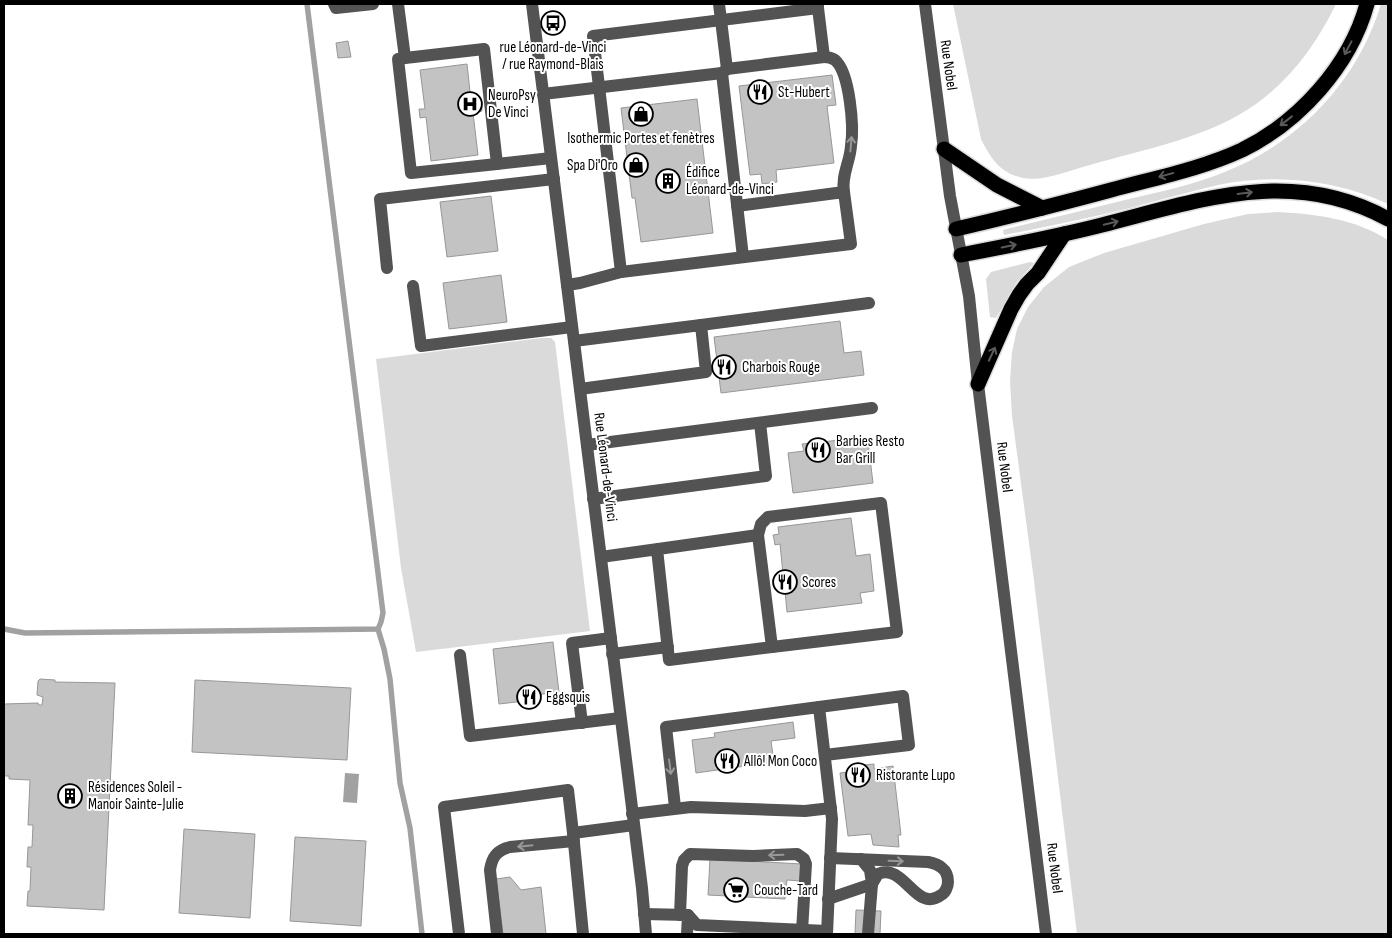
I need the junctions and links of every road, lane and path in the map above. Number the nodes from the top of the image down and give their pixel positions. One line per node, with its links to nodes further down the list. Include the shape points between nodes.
1 (373, 4): 7 (street)
2 (398, 4): 11 (street)
3 (532, 4): 14 (street, Rue Léonard-de-Vinci)
4 (719, 4): 9 (street)
5 (925, 4): 15 (street, Rue Nobel)
6 (1367, 4): 21 (highway, one-way to 21, via 1354,37 1334,71 1307,103 1265,136 1209,163)
7 (335, 6)
8 (818, 6): 9 (street); 10 (street)
9 (721, 20): 12 (street); 13 (street, via 593,36)
10 (824, 57): 12 (street); 19 (street, one-way to 10, via 842,182 852,144 848,92 840,66)
11 (404, 58): 17 (street, via 484,49); 17 (street, via 398,59 411,173)
12 (724, 71): 13 (street); 20 (street)
13 (600, 88): 14 (street); 28 (street)
14 (543, 94): 16 (street, Rue Léonard-de-Vinci)
15 (944, 149): 21 (highway, via 997,185); 23 (street, Rue Nobel)
16 (551, 158): 17 (street); 18 (street, Rue Léonard-de-Vinci)
17 (497, 164)
18 (554, 179): 27 (street, via 380,199); 29 (street, Rue Léonard-de-Vinci)
19 (844, 192): 20 (street); 26 (street, via 851,244)
20 (738, 206): 26 (street)
21 (1042, 208): 23 (highway)
22 (1388, 219): 24 (highway, one-way to 22, via 1197,201 1255,192 1307,191 1327,195 1373,210)
23 (956, 229): 25 (street, Rue Nobel)
24 (1064, 234): 25 (highway, one-way to 24); 35 (highway, one-way to 24, via 1019,295)
25 (961, 256): 35 (street, Rue Nobel, via 969,296)
26 (744, 257): 28 (street)
27 (388, 268)
28 (621, 272): 29 (street)
29 (567, 285): 33 (street, Rue Léonard-de-Vinci)
30 (413, 286): 33 (street, via 421,346)
31 (869, 303): 32 (street)
32 (701, 325): 34 (street); 36 (street, via 706,372)
33 (572, 327): 34 (street, Rue Léonard-de-Vinci)
34 (574, 340): 36 (street, Rue Léonard-de-Vinci)
35 (978, 384): 74 (street, Rue Nobel)
36 (580, 389): 39 (street, Rue Léonard-de-Vinci)
37 (872, 408): 38 (street)
38 (760, 423): 39 (street); 40 (street, via 766,476)
39 (587, 445): 40 (street, Rue Léonard-de-Vinci)
40 (594, 499): 43 (street, Rue Léonard-de-Vinci)
41 (758, 535): 42 (street); 46 (street); 46 (street, via 761,524 768,517 881,502 897,632)
42 (657, 549): 43 (street); 45 (street)
43 (600, 557): 44 (street, Rue Léonard-de-Vinci)
44 (611, 638): 47 (street, Rue Léonard-de-Vinci); 51 (street, via 572,643)
45 (668, 647): 46 (street, via 669,660); 47 (street)
46 (772, 647)
47 (612, 654): 50 (street, Rue Léonard-de-Vinci)
48 (460, 655): 51 (street, via 470,736)
49 (819, 707): 52 (street); 52 (street, via 903,696 909,746); 53 (street, one-way to 53, via 666,727)
50 (620, 718): 51 (street); 55 (street, Rue Léonard-de-Vinci)
51 (582, 723)
52 (825, 755): 54 (street)
53 (675, 808): 54 (street, via 805,811); 55 (street)
54 (831, 808): 57 (street)
55 (633, 819): 56 (street); 63 (street, Rue Léonard-de-Vinci)
56 (574, 837): 68 (street, via 568,790 444,807); 69 (street, one-way to 69, via 510,848 495,856 490,870); 70 (street)
57 (830, 858): 58 (street); 60 (street)
58 (848, 858): 59 (street); 60 (street)
59 (861, 859): 61 (street, via 870,870); 61 (street, one-way to 61, via 935,863 945,870 948,882 940,896 927,900 892,873 878,874)
60 (829, 884): 62 (street)
61 (872, 884): 62 (street); 73 (street)
62 (828, 898): 67 (street)
63 (644, 914): 64 (street); 71 (street, Rue Léonard-de-Vinci)
64 (684, 915): 65 (street, one-way to 64, via 806,864 797,854 690,854 682,866); 66 (street, via 697,925); 72 (street)
65 (802, 930): 66 (street); 67 (street)
66 (738, 931)
67 (827, 933)
68 (460, 934)
69 (498, 934)
70 (583, 934)
71 (646, 934)
72 (687, 934)
73 (868, 934)
74 (1046, 934)

